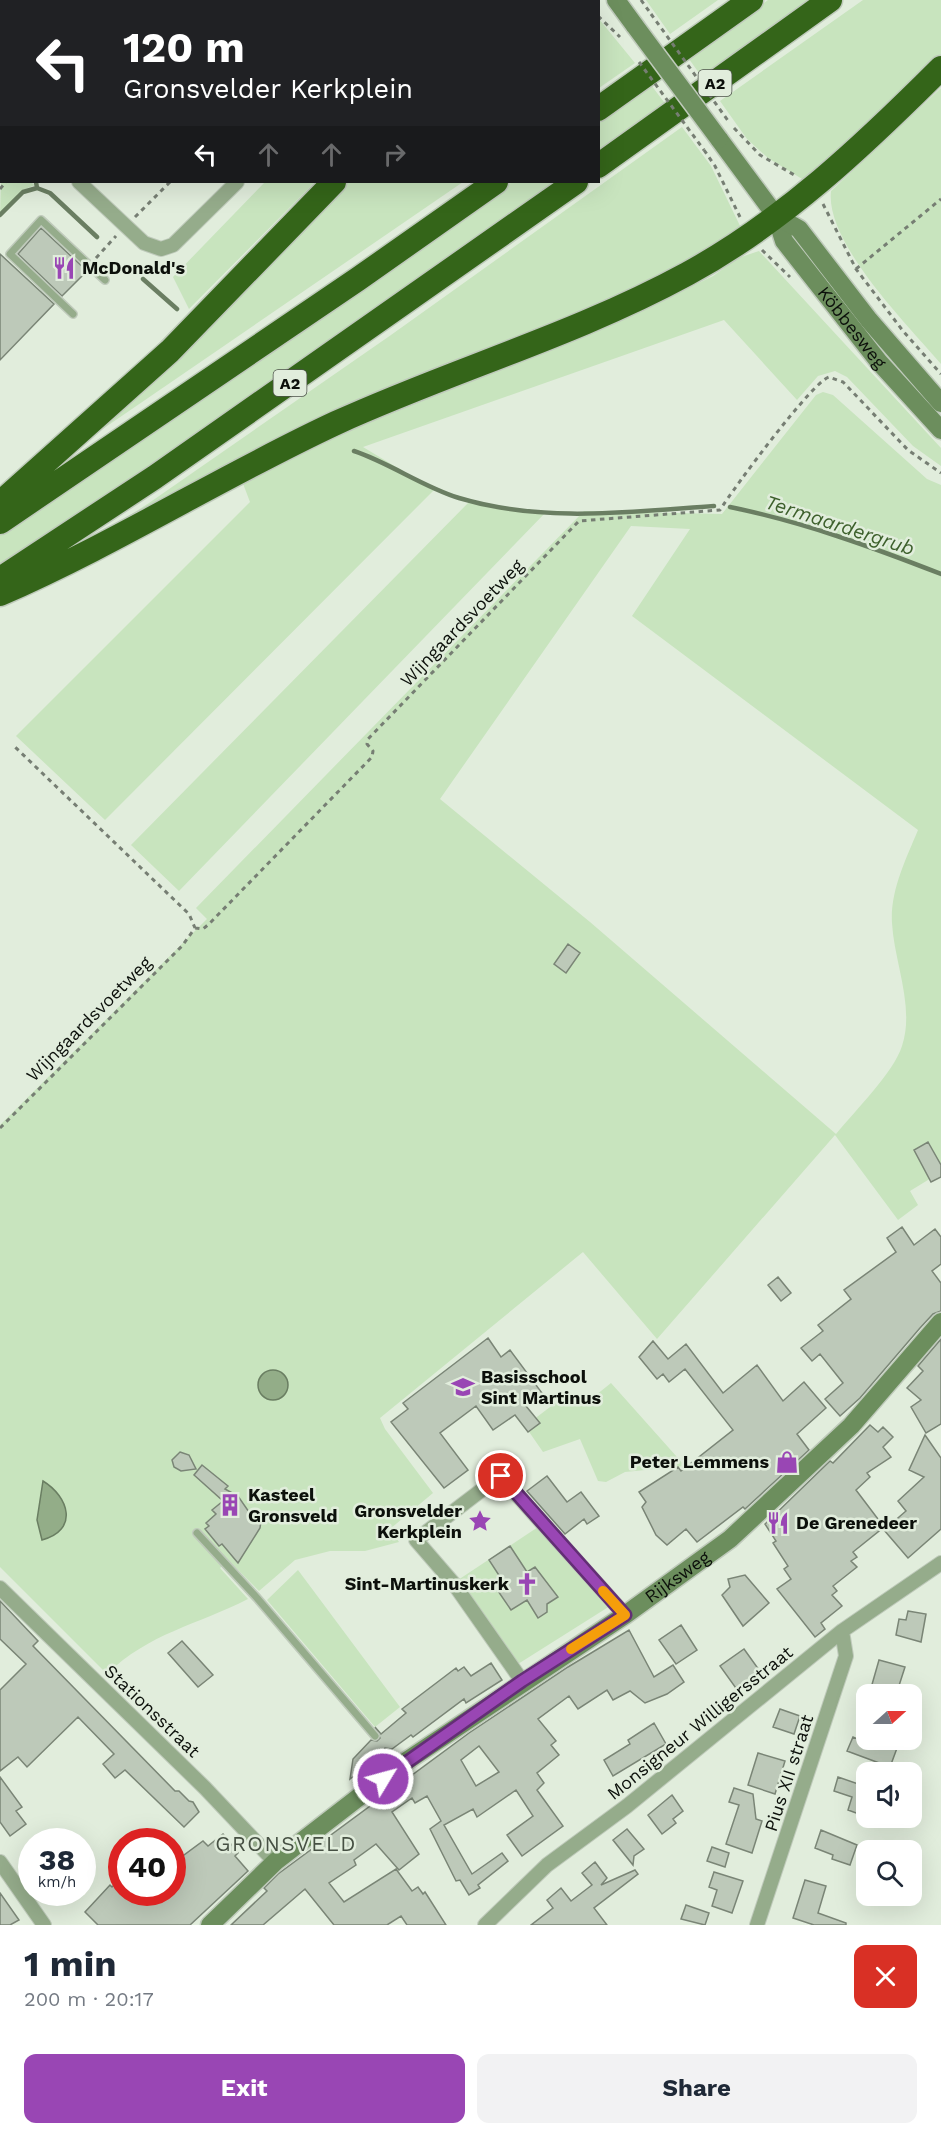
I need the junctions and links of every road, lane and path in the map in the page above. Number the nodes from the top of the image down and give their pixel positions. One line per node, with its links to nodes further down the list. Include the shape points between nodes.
1 (616, 0): 10 (street, Köbbesweg, bridge)
2 (641, 0): 10 (path, bridge)
3 (751, 0): 9 (highway, A2)
4 (830, 0): 12 (highway, A2)
5 (600, 18): 6 (path)
6 (627, 46)
7 (634, 56): 11 (path, bridge)
8 (941, 68): 19 (highway, via 861,146)
9 (600, 108)
10 (727, 134): 19 (street, Köbbesweg)
11 (704, 150)
12 (600, 165)
13 (80, 183): 14 (street, via 144,243 161,249 173,246)
14 (236, 183)
15 (333, 183): 26 (highway, via 170,351)
16 (495, 183): 27 (highway)
17 (575, 183): 28 (highway, A2, via 155,477)
18 (941, 199): 22 (path, via 856,269)
19 (776, 216): 23 (street, Köbbesweg, via 799,229 869,320); 24 (street, Köbbesweg, via 784,241 820,288 879,362); 29 (highway, via 728,250 645,296 330,426 193,494 52,571)
20 (105, 280): 21 (lane, via 41,220 10,254)
21 (73, 314)
22 (941, 374)
23 (941, 403)
24 (941, 430)
25 (941, 473): 31 (path, Wijngaardsvoetweg, via 908,450 837,378 829,377 821,380 794,412 720,510 579,521 367,741 372,757 209,924)
26 (0, 503)
27 (0, 522)
28 (0, 579)
29 (0, 594)
30 (14, 746): 31 (path, via 189,914)
31 (195, 928): 32 (path, Wijngaardsvoetweg, via 182,946)
32 (0, 1128)
33 (941, 1322): 37 (street, Rijksweg, via 851,1426 774,1500 730,1539)
34 (197, 1533): 40 (lane)
35 (939, 1561): 38 (street, Monsigneur Willigersstraat)
36 (0, 1588): 42 (street, Stationsstraat, via 205,1788)
37 (625, 1615): 39 (street, Rijksweg); 39 (street, via 501,1476 416,1540 454,1584)
38 (842, 1631): 45 (street, Monsigneur Willigersstraat, via 627,1806 548,1865); 46 (street, Pius XII straat, via 846,1656)
39 (522, 1681): 42 (street, Rijksweg, via 394,1760)
40 (375, 1736)
41 (0, 1862): 43 (street)
42 (275, 1862): 44 (street, Rijksweg)
43 (44, 1925)
44 (210, 1925)
45 (485, 1925)
46 (757, 1925)

